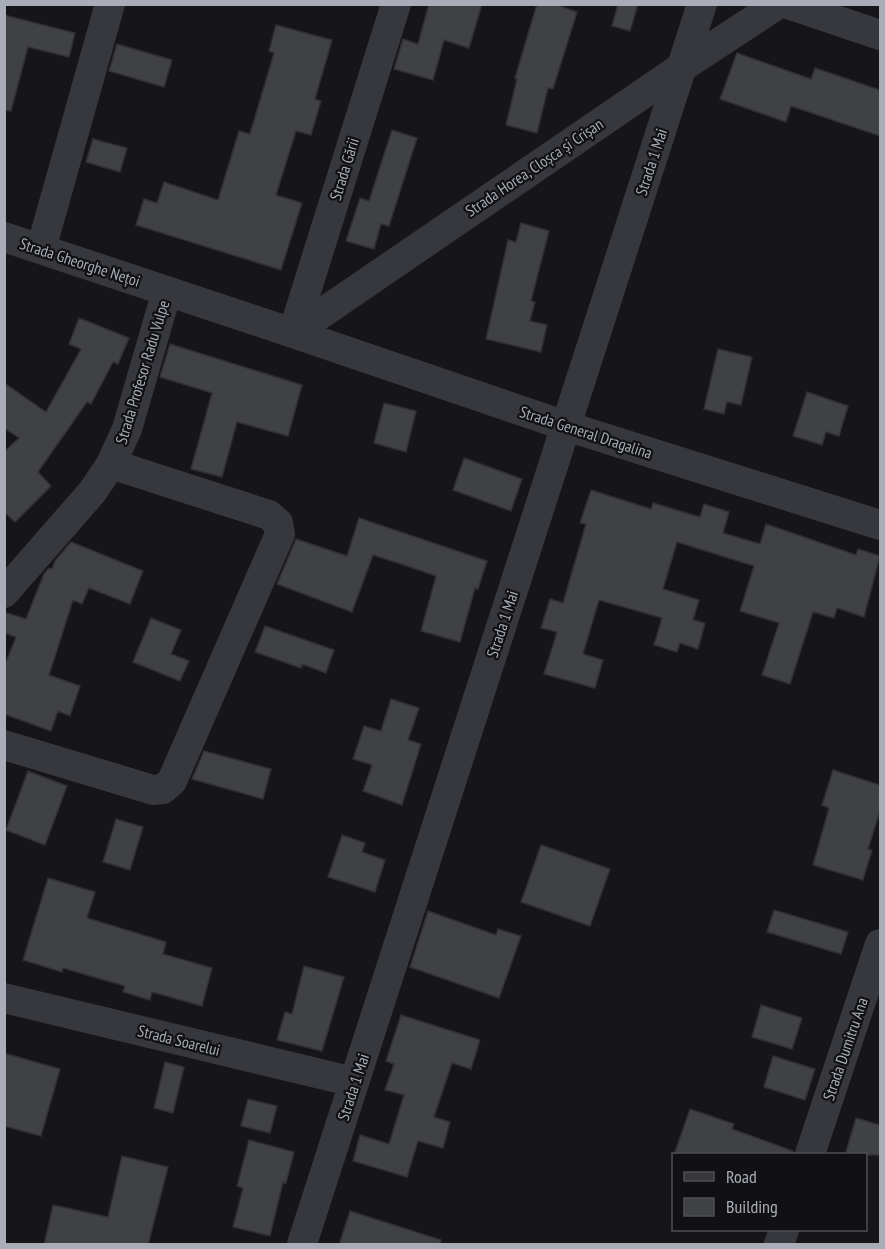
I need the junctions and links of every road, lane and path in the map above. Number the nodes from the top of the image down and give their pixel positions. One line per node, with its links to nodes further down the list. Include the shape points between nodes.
1 (110, 4): 9 (street)
2 (396, 4): 11 (street, Strada Gării)
3 (702, 4): 7 (street, Strada 1 Mai)
4 (778, 4): 7 (street, Strada Horea, Cloșca și Crișan)
5 (788, 4): 6 (street)
6 (880, 35)
7 (682, 67): 11 (street, Strada Horea, Cloșca și Crișan); 12 (street, Strada 1 Mai)
8 (4, 237): 9 (street, Strada Gheorghe Nețoi)
9 (40, 249): 10 (street, Strada Gheorghe Nețoi)
10 (167, 291): 11 (street, Strada Gheorghe Nețoi); 13 (street, Strada Profesor Radu Vulpe, via 127,429)
11 (293, 333): 12 (street, Strada General Dragalina)
12 (566, 426): 14 (street, Strada General Dragalina); 19 (street, Strada 1 Mai)
13 (111, 464): 15 (street, Strada Profesor Radu Vulpe, via 93,491); 16 (street, via 269,514 278,523 280,534 172,782 163,789 153,790)
14 (880, 525)
15 (10, 576)
16 (4, 745)
17 (880, 944): 20 (street, Strada Dumitru Ana)
18 (4, 998): 19 (street, Strada Soarelui)
19 (354, 1082): 21 (street, Strada 1 Mai)
20 (811, 1153)
21 (302, 1245)

